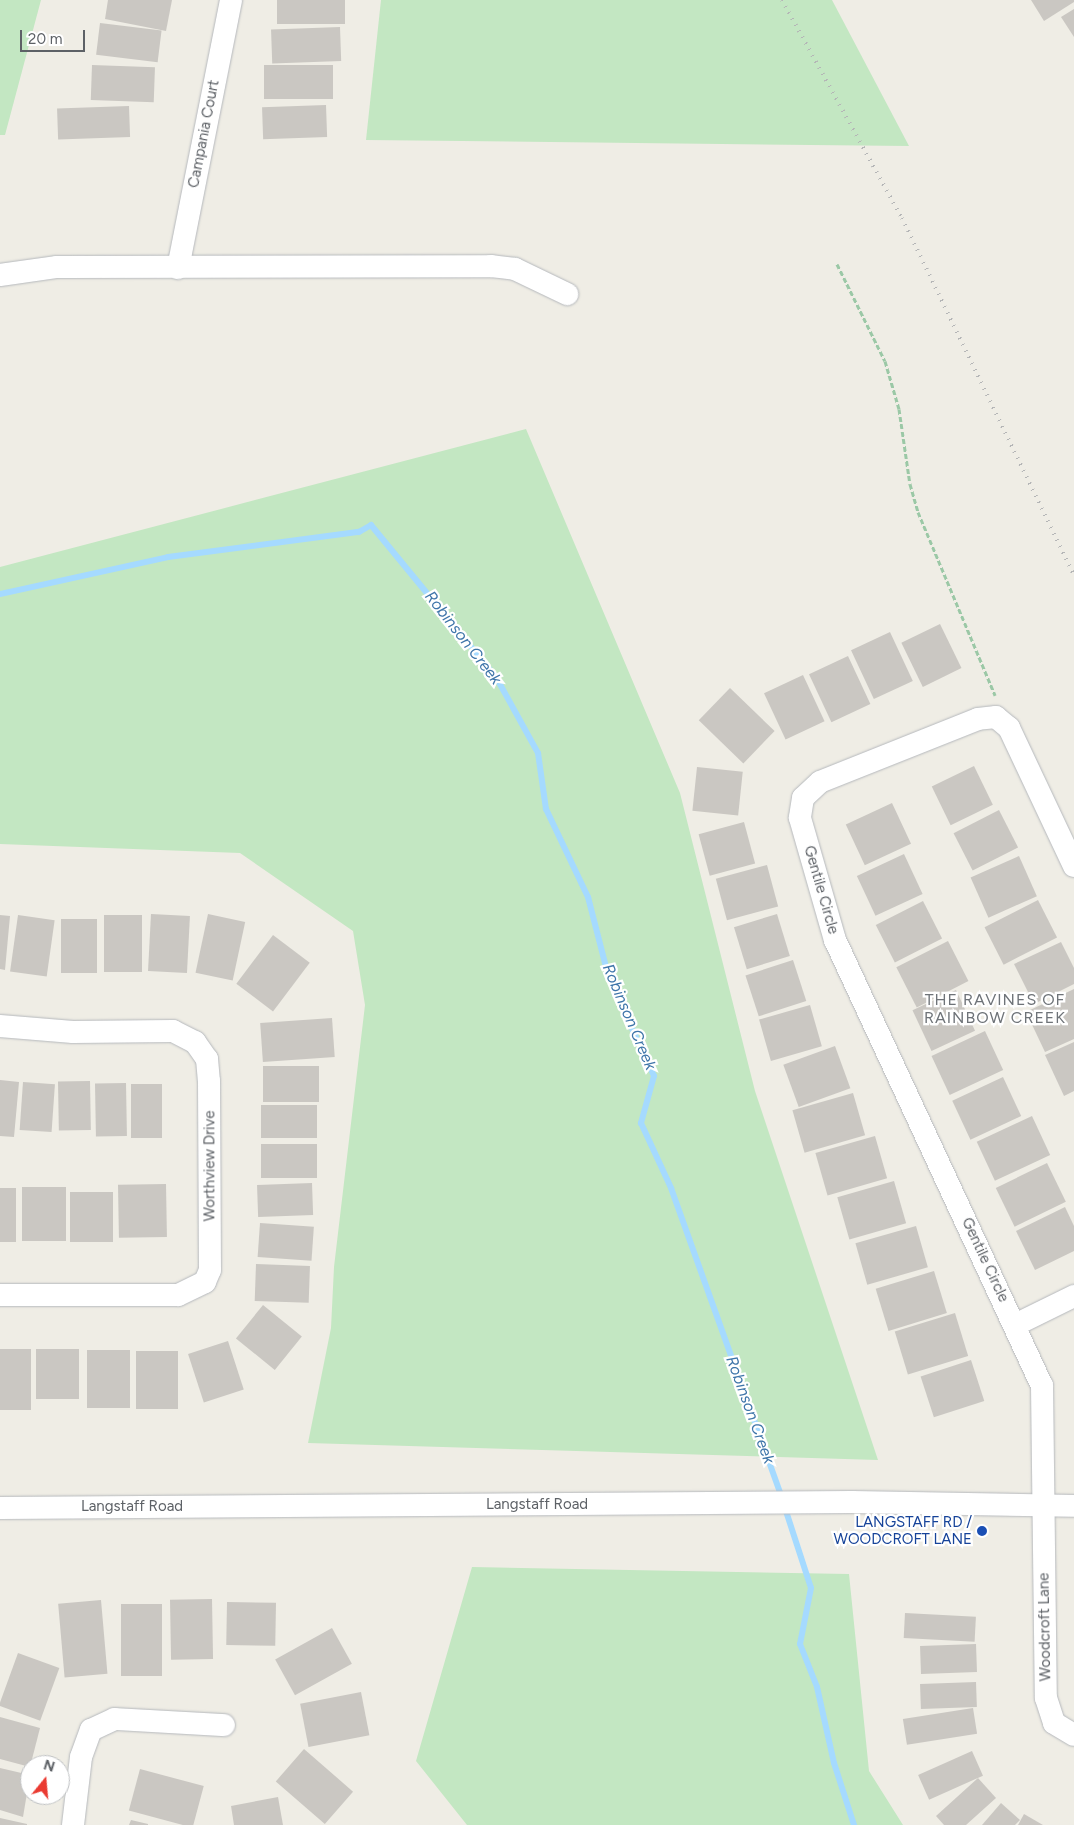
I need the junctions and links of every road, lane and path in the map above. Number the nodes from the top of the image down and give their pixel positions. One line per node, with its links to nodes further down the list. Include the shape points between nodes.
1 (231, 0): 3 (street, Campania Court)
2 (837, 264): 6 (path, via 885,361 899,409 908,475 918,512)
3 (178, 268): 4 (street, via 56,267); 5 (street, via 490,266 515,269)
4 (0, 275)
5 (567, 294)
6 (995, 694)
7 (1074, 866): 11 (street, Gentile Circle, via 1009,728 996,717 978,718 820,782 803,798 800,818 835,940)
8 (0, 1026): 9 (street, Worthview Drive, via 73,1032 173,1031 196,1042 208,1059 210,1270 205,1282 178,1295)
9 (0, 1296)
10 (1074, 1296): 11 (street)
11 (1015, 1325): 12 (street, Gentile Circle, via 1042,1385)
12 (1044, 1506): 13 (street, Langstaff Road); 14 (street, Langstaff Road, via 852,1502); 16 (street, Woodcroft Lane, via 1046,1698 1054,1723)
13 (1074, 1506)
14 (0, 1508)
15 (224, 1725): 17 (street, via 115,1719 91,1730 81,1757)
16 (1074, 1735)
17 (72, 1825)

